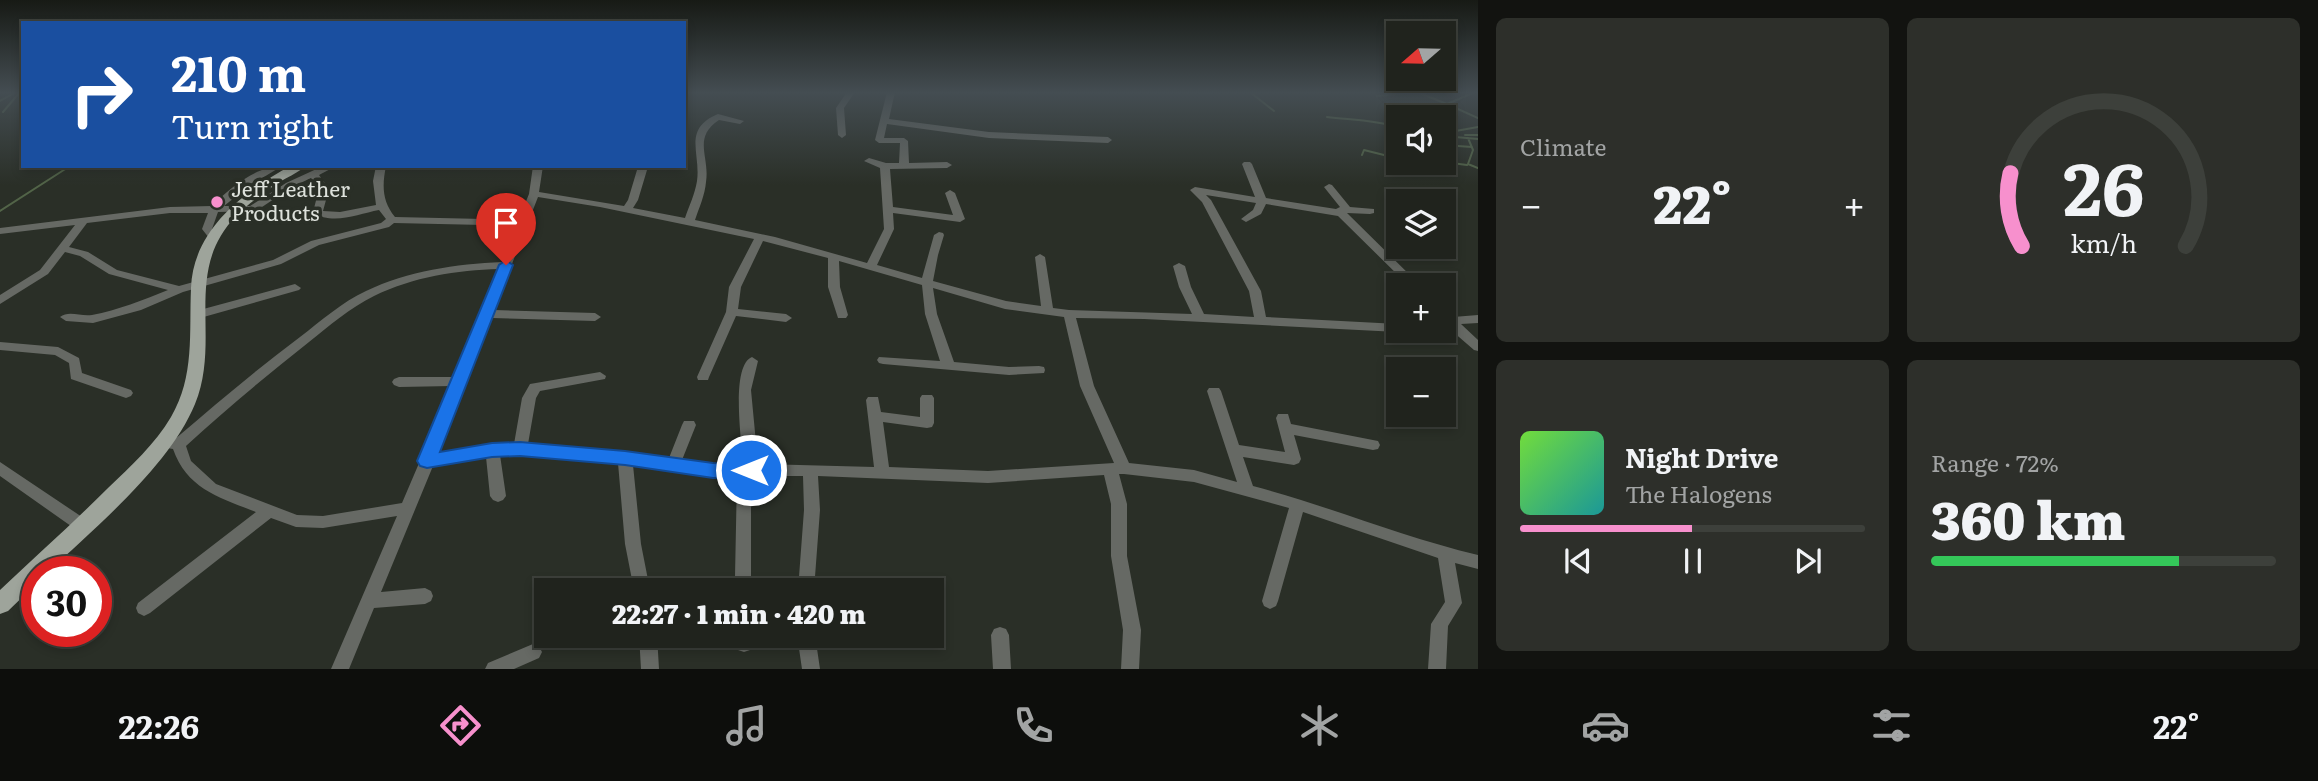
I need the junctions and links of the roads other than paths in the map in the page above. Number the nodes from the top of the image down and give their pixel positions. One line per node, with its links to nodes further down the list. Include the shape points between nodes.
1 (711, 123): 32 (street, via 698,140 702,180)
2 (841, 123): 5 (street)
3 (883, 123): 11 (street, via 879,140 904,141)
4 (901, 123): 6 (street, via 1001,136)
5 (842, 135)
6 (1108, 140)
7 (869, 161): 10 (street)
8 (1247, 164): 20 (street)
9 (947, 165): 11 (street)
10 (885, 166): 11 (street); 22 (street)
11 (904, 166)
12 (273, 168): 24 (street, via 243,185)
13 (380, 168): 21 (street, via 377,181)
14 (538, 168): 19 (street)
15 (306, 170): 21 (street, via 325,192 319,214); 25 (main road, via 260,190)
16 (642, 170): 23 (street)
17 (1329, 187): 26 (street)
18 (950, 193): 22 (street, via 960,219)
19 (534, 194): 23 (street); 28 (street)
20 (1262, 201): 26 (street); 29 (street, via 1257,212); 61 (street, via 1195,190 1206,200 1255,291)
21 (381, 207): 31 (street)
22 (888, 209): 42 (street, via 889,229)
23 (626, 210): 32 (street)
24 (215, 211): 25 (street); 30 (street); 35 (street, via 206,227)
25 (234, 211): 35 (main road)
26 (1344, 211): 27 (street); 43 (street)
27 (1370, 211)
28 (524, 219): 31 (street); 40 (street)
29 (1246, 219)
30 (84, 220): 33 (street); 37 (street)
31 (392, 220): 45 (street, via 316,243 258,269)
32 (689, 222): 36 (street)
33 (0, 230)
34 (939, 235): 44 (street)
35 (213, 236): 45 (main road, via 200,261)
36 (760, 237): 38 (street); 50 (street, via 735,287)
37 (62, 248): 47 (street, via 84,254 113,272); 48 (street, via 44,272)
38 (832, 257): 42 (street); 54 (street)
39 (1040, 257): 49 (street)
40 (506, 265): 52 (street); 80 (street, via 478,265 410,280 363,297)
41 (1179, 265): 58 (street)
42 (870, 268): 44 (street)
43 (1403, 273)
44 (925, 281): 49 (street, via 1005,305); 68 (street, via 927,302)
45 (198, 285): 47 (street); 51 (main road)
46 (295, 288): 51 (street)
47 (179, 290): 55 (street, via 89,320)
48 (0, 300)
49 (1048, 311): 53 (street)
50 (732, 312): 57 (street); 71 (street)
51 (200, 314): 80 (main road, via 195,380)
52 (487, 314): 56 (street); 72 (street)
53 (1069, 314): 58 (street); 89 (street, via 1087,386)
54 (842, 315)
55 (66, 317)
56 (595, 317)
57 (786, 318)
58 (1199, 318): 61 (street)
59 (1478, 318): 60 (street)
60 (1456, 319)
61 (1261, 321): 62 (street)
62 (1386, 327)
63 (1456, 328): 65 (street)
64 (0, 346): 75 (street, via 58,351 75,360 76,376)
65 (1478, 347)
66 (883, 360): 68 (street)
67 (752, 361): 90 (street, via 744,390)
68 (948, 364): 69 (street)
69 (1039, 370)
70 (600, 376): 82 (street, via 535,387)
71 (703, 377)
72 (461, 381): 73 (street); 86 (street)
73 (398, 382)
74 (1214, 391): 84 (street)
75 (125, 393)
76 (927, 398): 78 (street, via 927,423)
77 (873, 400): 78 (street)
78 (876, 416): 92 (street)
79 (690, 425): 87 (street)
80 (170, 444): 97 (street, via 211,488); 98 (main road)
81 (1373, 445): 84 (street, via 1284,423 1294,459)
82 (520, 449): 83 (street); 85 (street)
83 (492, 450): 86 (street); 94 (street)
84 (1234, 450): 93 (street)
85 (625, 458): 87 (street); 101 (street)
86 (427, 461): 96 (street)
87 (673, 466): 90 (street)
88 (0, 468): 98 (street)
89 (1117, 468): 92 (street, via 988,477); 93 (street, via 1194,476); 118 (street, via 1119,556 1132,630)
90 (748, 470): 91 (street); 102 (street)
91 (810, 470): 92 (street); 103 (street)
92 (882, 473)
93 (1247, 490): 95 (street)
94 (498, 496)
95 (1298, 504): 99 (street); 106 (street)
96 (407, 508): 97 (street, via 323,522 296,521); 105 (street)
97 (270, 510): 108 (street)
98 (83, 526): 107 (main road)
99 (1445, 554): 100 (street); 119 (street, via 1454,603 1440,624)
100 (1478, 562)
101 (640, 578)
102 (743, 578)
103 (807, 578)
104 (425, 596): 105 (street)
105 (367, 601): 113 (street)
106 (1270, 601)
107 (0, 604)
108 (144, 608)
109 (1000, 635): 117 (street)
110 (649, 648): 115 (street)
111 (808, 648): 116 (street)
112 (533, 652): 114 (street)
113 (340, 669)
114 (494, 669)
115 (650, 669)
116 (811, 669)
117 (1002, 669)
118 (1130, 669)
119 (1437, 669)

